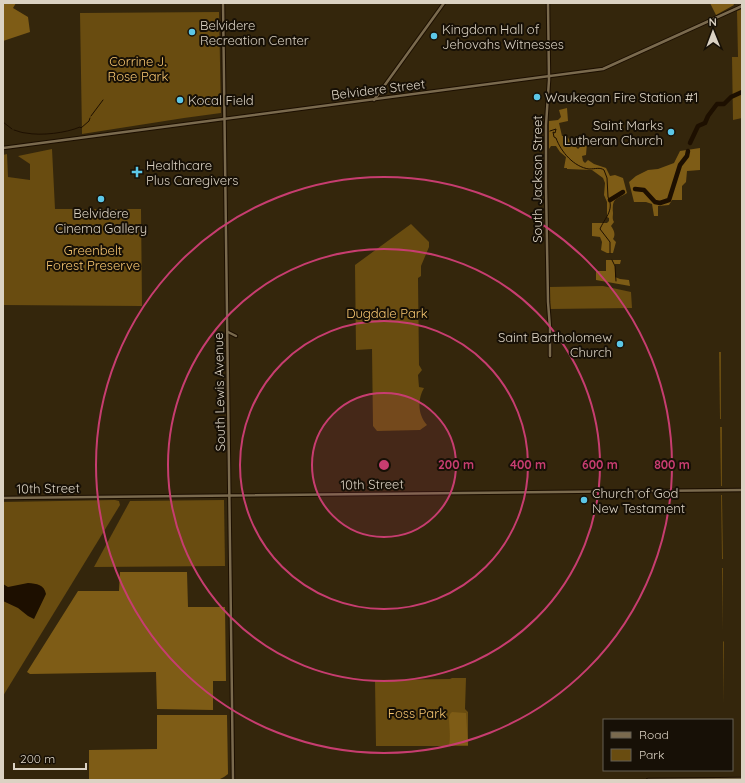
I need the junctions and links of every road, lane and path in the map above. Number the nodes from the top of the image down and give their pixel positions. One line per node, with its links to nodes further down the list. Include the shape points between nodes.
1 (223, 3): 7 (main road, South Lewis Avenue)
2 (444, 3): 6 (main road)
3 (548, 3): 5 (main road, South Jackson Street)
4 (742, 6): 5 (main road, Belvidere Street, via 606,68)
5 (549, 77): 6 (main road, Belvidere Street); 11 (main road, South Jackson Street, via 546,125)
6 (374, 100): 7 (main road, Belvidere Street)
7 (225, 120): 8 (main road, Belvidere Street); 9 (main road, South Lewis Avenue)
8 (3, 148)
9 (228, 332): 10 (main road); 13 (main road, South Lewis Avenue)
10 (236, 336)
11 (550, 356)
12 (742, 490): 13 (main road, 10th Street)
13 (230, 496): 14 (main road, 10th Street); 16 (main road, South Lewis Avenue)
14 (3, 498)
15 (742, 779): 17 (main road)
16 (233, 780)
17 (648, 780)

